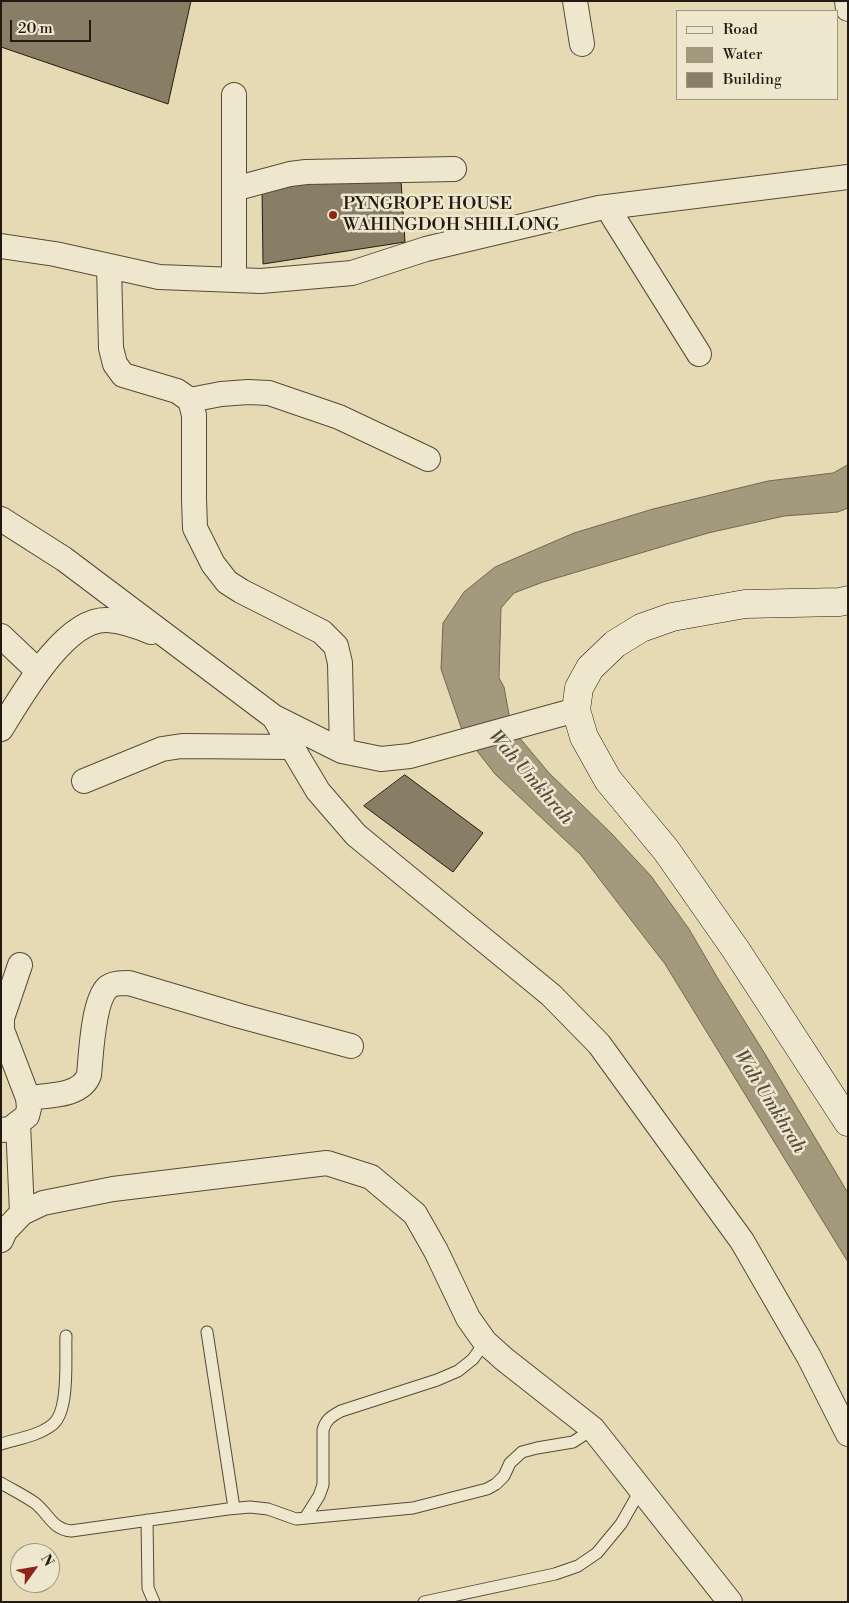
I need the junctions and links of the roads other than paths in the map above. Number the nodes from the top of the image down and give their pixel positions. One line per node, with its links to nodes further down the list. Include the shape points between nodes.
1 (575, 1): 4 (street)
2 (846, 1): 3 (street)
3 (848, 10)
4 (582, 44)
5 (234, 95): 8 (street)
6 (454, 169): 8 (street, via 306,172)
7 (848, 177): 9 (street)
8 (234, 189): 12 (street)
9 (607, 207): 12 (street, via 426,249 352,273 261,281); 13 (street)
10 (1, 246): 11 (street)
11 (109, 266): 12 (street, via 159,277); 14 (street, via 111,348 116,364 123,375 177,391)
12 (234, 280)
13 (699, 354)
14 (190, 400): 15 (street, via 221,394 268,393 339,417); 25 (street, via 194,415 195,528 227,582 322,632 336,646 340,663)
15 (428, 459)
16 (1, 519): 19 (street, via 64,559)
17 (848, 600): 21 (street, via 745,604 672,617 641,628 614,644 590,668 579,688)
18 (1, 636): 20 (street)
19 (175, 643): 20 (street, via 131,624 105,620 88,624 72,633); 22 (street)
20 (38, 671): 23 (street)
21 (576, 710): 25 (street, via 410,756 381,759); 30 (street, via 584,738 608,780 666,850 736,950)
22 (274, 717): 24 (street); 25 (street)
23 (1, 729)
24 (292, 747): 26 (street, via 182,746 162,749); 38 (street, via 318,791 356,835 551,994 599,1044 742,1241 809,1356)
25 (342, 751)
26 (84, 781)
27 (20, 965): 29 (street, via 2,1018 2,1030)
28 (351, 1046): 29 (street, via 129,982 117,983 107,988 99,1002 86,1082 71,1092)
29 (28, 1098): 31 (street, via 27,1116)
30 (848, 1122)
31 (10, 1126): 32 (street)
32 (22, 1213): 33 (street); 36 (street, via 43,1203 114,1189 327,1163 372,1176 415,1214 468,1318)
33 (1, 1240)
34 (207, 1332): 42 (lane)
35 (66, 1336): 39 (lane, via 62,1411 53,1425)
36 (485, 1342): 37 (street); 43 (lane, via 473,1359 458,1371 329,1418 323,1430 323,1484)
37 (593, 1428): 41 (street); 43 (lane, via 573,1442 522,1452 510,1463 504,1476 487,1489 413,1508)
38 (848, 1434)
39 (1, 1444)
40 (1, 1483): 44 (lane, via 36,1504 62,1530)
41 (641, 1488): 46 (lane, via 621,1524 597,1553 578,1566 555,1574); 47 (street)
42 (234, 1508): 43 (lane, via 268,1509 296,1519); 44 (lane)
43 (305, 1518)
44 (147, 1520): 45 (lane, via 148,1588)
45 (154, 1602)
46 (424, 1602)
47 (730, 1602)

